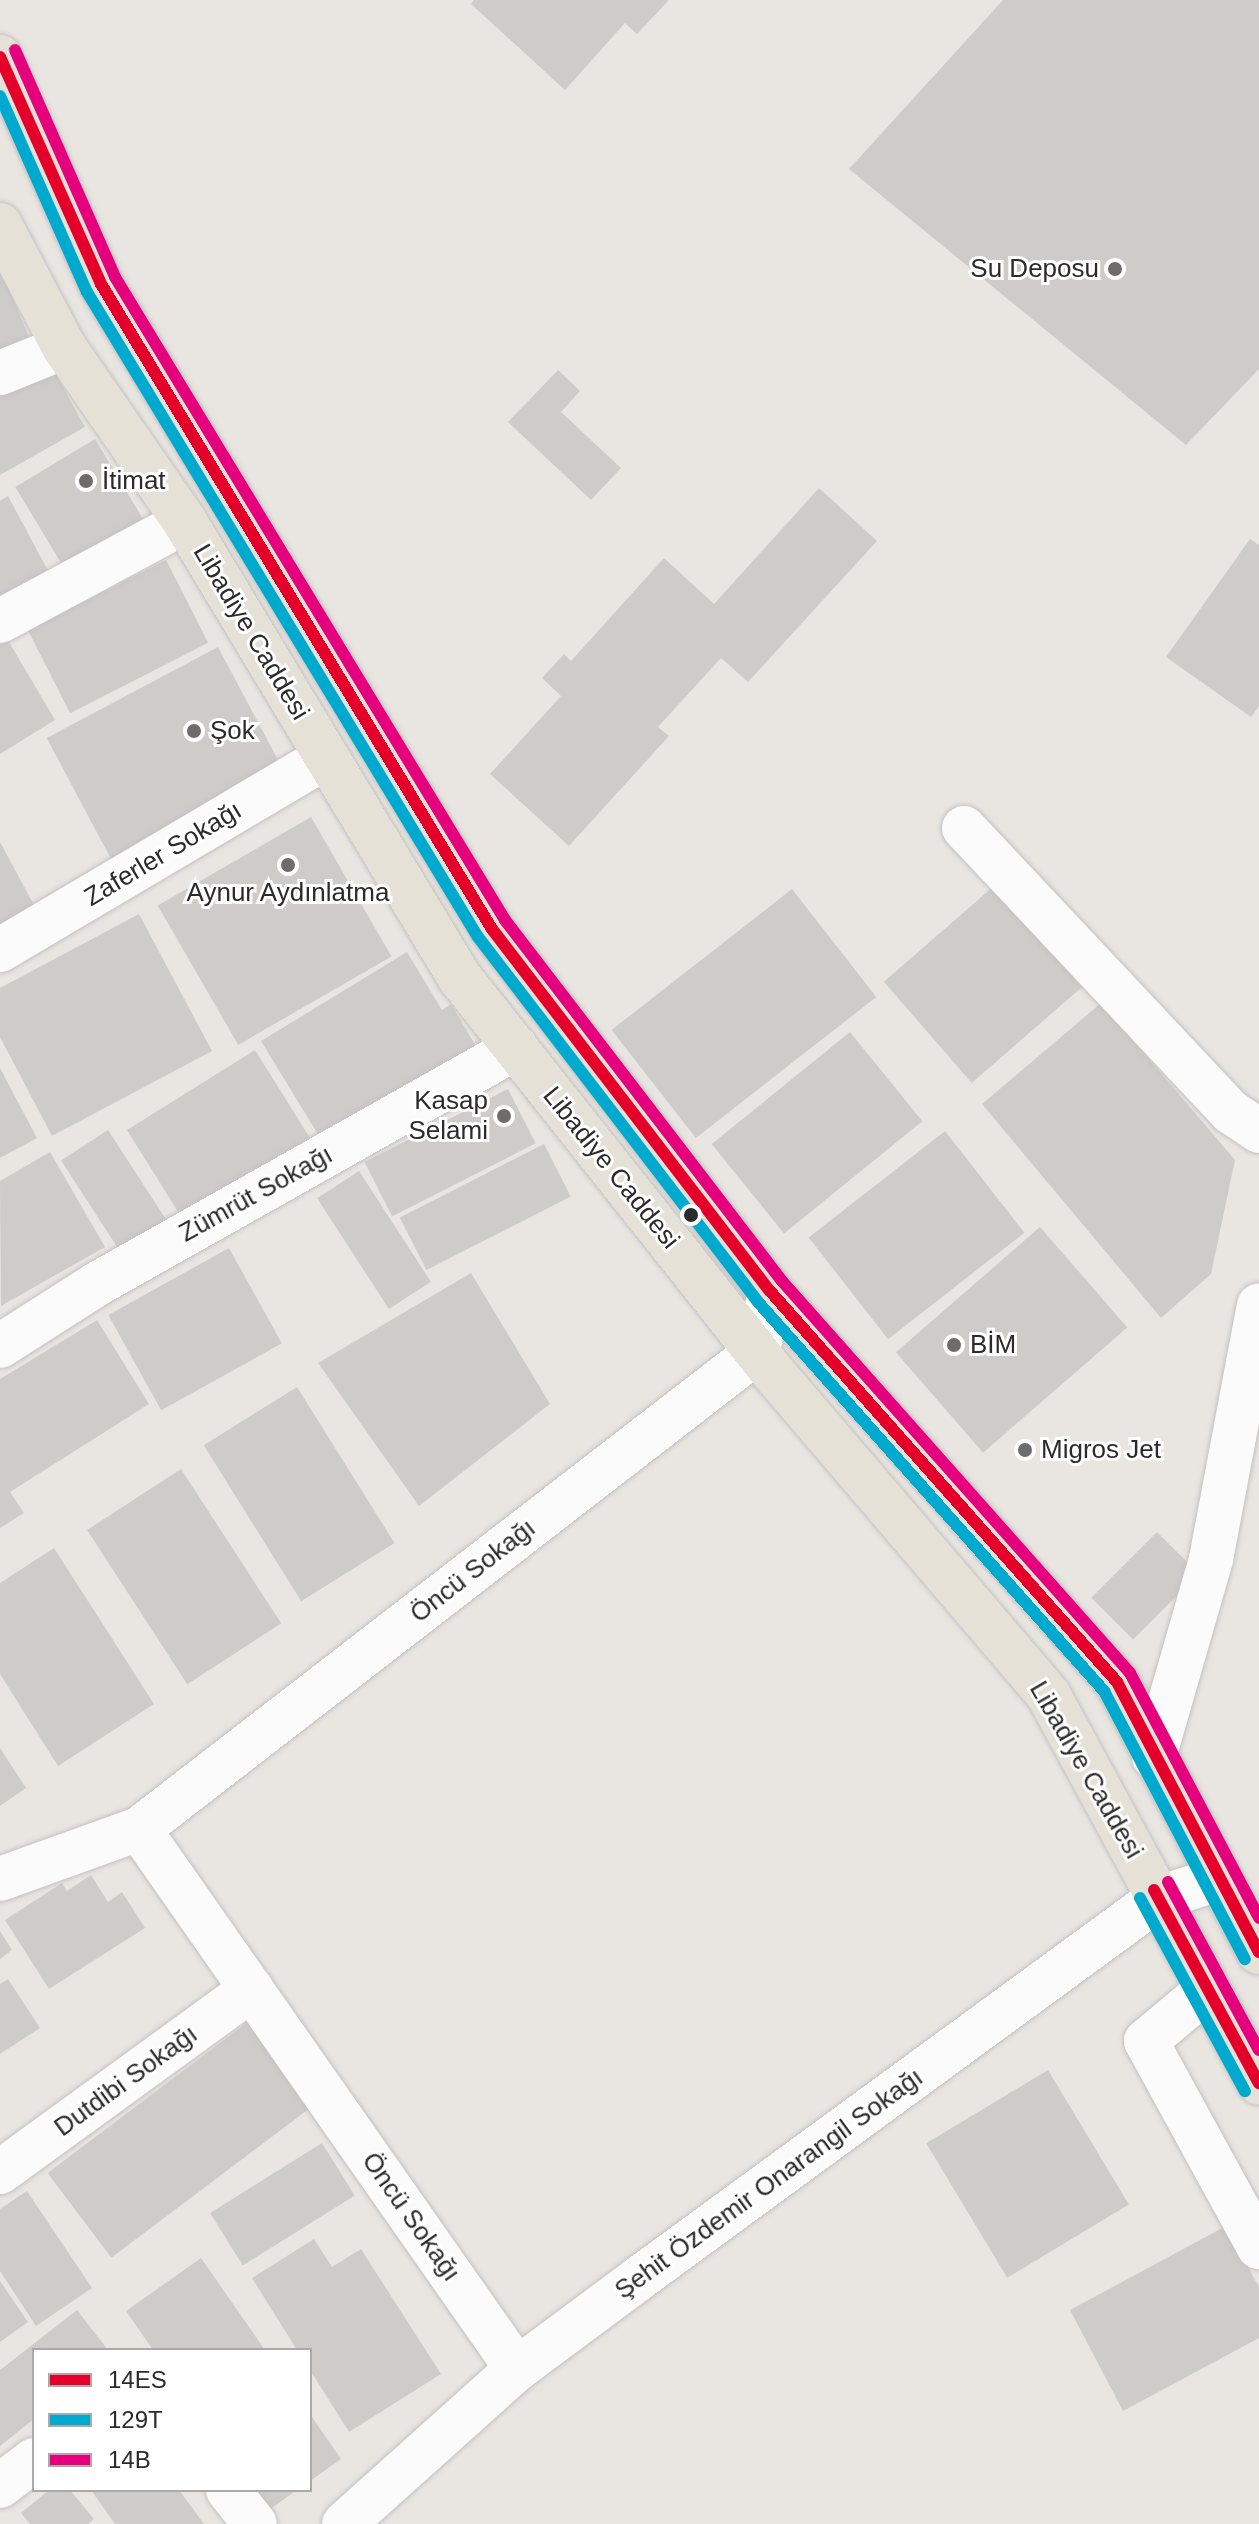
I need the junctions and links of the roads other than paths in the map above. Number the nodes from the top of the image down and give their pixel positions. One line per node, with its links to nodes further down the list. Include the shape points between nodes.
1 (0, 57): 12 (main road, Libadiye Caddesi, via 101,284 492,929)
2 (0, 225): 3 (main road, Libadiye Caddesi)
3 (64, 347): 4 (street); 5 (main road, Libadiye Caddesi)
4 (0, 373)
5 (185, 522): 6 (street); 7 (main road, Libadiye Caddesi)
6 (0, 621)
7 (325, 758): 9 (street, Zaferler Sokağı); 10 (main road, Libadiye Caddesi, via 460,978)
8 (964, 828): 11 (street, via 1231,1112)
9 (0, 950)
10 (516, 1048): 14 (street, Zümrüt Sokağı, via 97,1284); 15 (main road, Libadiye Caddesi)
11 (1259, 1131)
12 (770, 1291): 15 (street); 16 (main road, Libadiye Caddesi, via 1117,1682)
13 (1259, 1305): 16 (street, via 1211,1559)
14 (0, 1346)
15 (758, 1351): 17 (street, Öncü Sokağı); 20 (main road, Libadiye Caddesi, via 1049,1696)
16 (1154, 1757): 19 (main road, Libadiye Caddesi)
17 (139, 1829): 18 (street, Öncü Sokağı); 22 (street, Öncü Sokağı)
18 (0, 1879)
19 (1218, 1879): 20 (street, Şehit Özdemir Onarangil Sokağı); 21 (main road, Libadiye Caddesi)
20 (1159, 1898): 23 (main road, Libadiye Caddesi); 27 (street, Şehit Özdemir Onarangil Sokağı)
21 (1259, 1952)
22 (252, 1989): 25 (street, Dutdibi Sokağı); 27 (street, Öncü Sokağı)
23 (1208, 1989): 24 (main road, Libadiye Caddesi); 26 (street, via 1146,2041)
24 (1259, 2083)
25 (0, 2172)
26 (1259, 2247)
27 (517, 2369): 32 (street, Şehit Özdemir Onarangil Sokağı)
28 (32, 2462): 29 (street)
29 (0, 2486)
30 (230, 2492): 31 (street)
31 (255, 2524)
32 (344, 2524)

